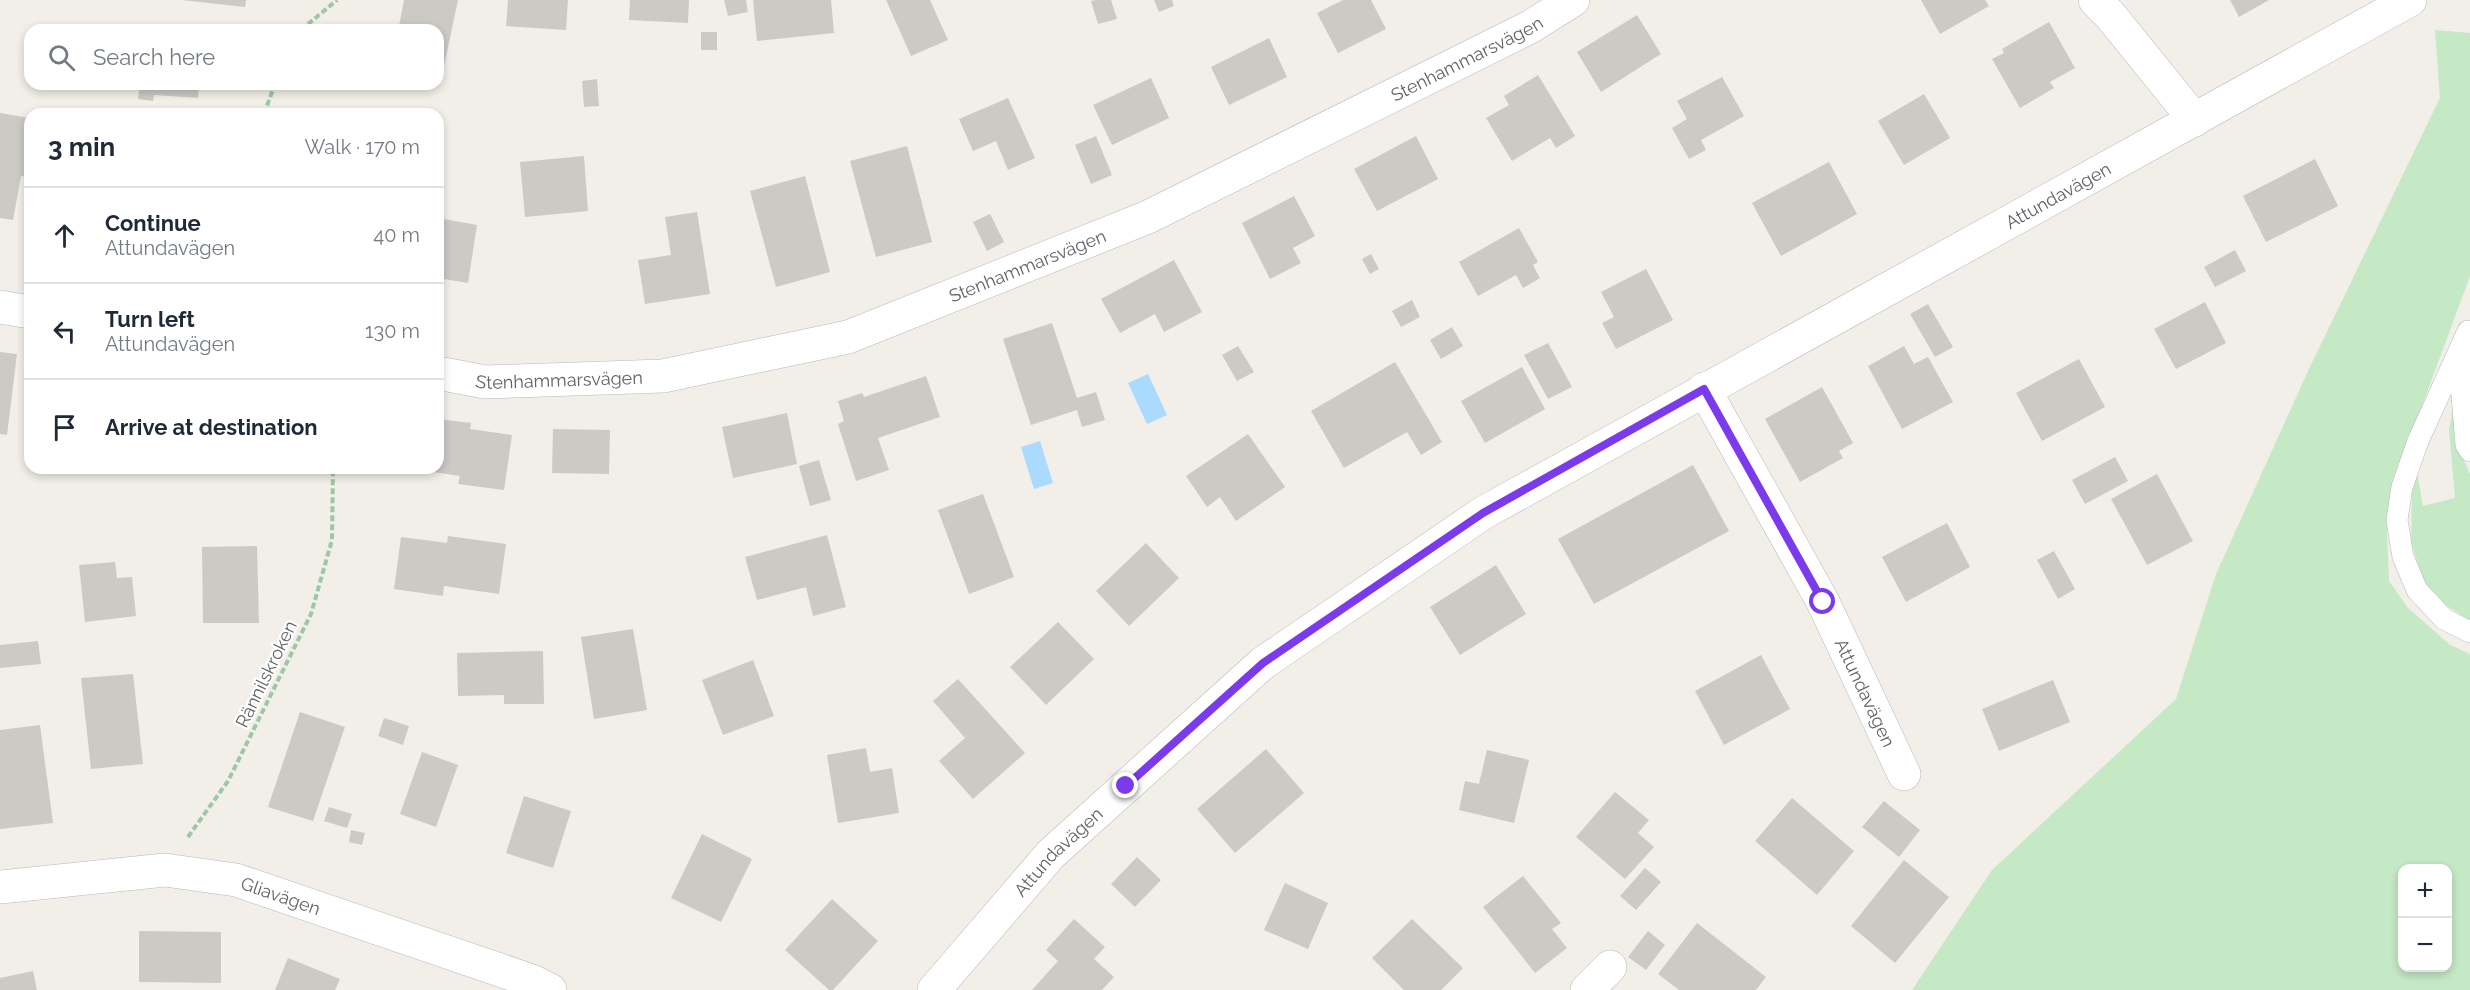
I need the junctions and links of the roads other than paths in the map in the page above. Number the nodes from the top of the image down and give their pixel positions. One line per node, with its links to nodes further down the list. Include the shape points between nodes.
1 (1573, 0): 8 (street, Stenhammarsvägen, via 1530,27 1148,217 848,337 663,376 485,382)
2 (2095, 0): 4 (street)
3 (2410, 0): 4 (street, Attundavägen)
4 (2195, 120): 9 (street, Attundavägen)
5 (0, 307): 6 (street)
6 (24, 311)
7 (2469, 327): 10 (lane, via 2461,384 2466,445); 11 (lane, via 2418,441 2402,487 2397,520 2403,557 2417,590 2444,619)
8 (444, 374)
9 (1704, 389): 12 (street, Attundavägen, via 1823,602); 16 (street, Attundavägen, via 1483,513 1263,663 1051,854)
10 (2470, 451)
11 (2470, 632)
12 (1904, 774)
13 (0, 887): 15 (street, Gliavägen, via 165,870 236,880)
14 (1610, 967): 17 (street)
15 (550, 990)
16 (934, 990)
17 (1587, 990)

